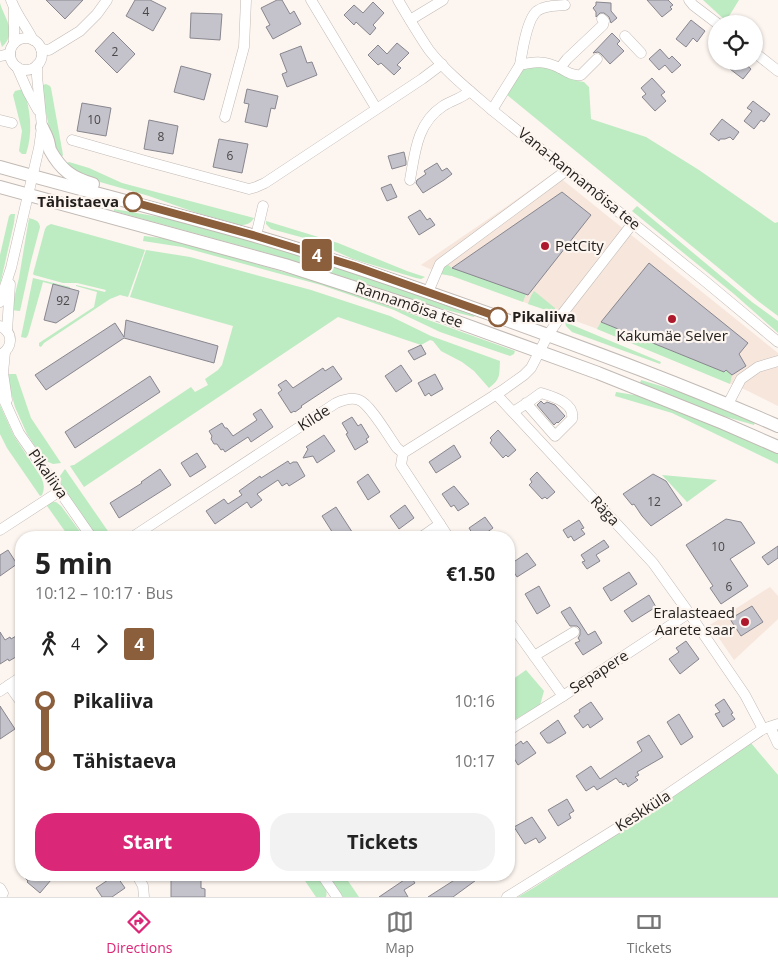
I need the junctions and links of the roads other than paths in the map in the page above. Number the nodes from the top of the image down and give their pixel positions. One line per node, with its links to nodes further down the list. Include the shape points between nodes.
1 (107, 0): 14 (street, via 80,31 50,50)
2 (246, 0): 29 (street, via 244,47)
3 (312, 0): 26 (street)
4 (398, 0): 11 (street, Vana-Rannamõisa tee)
5 (442, 0): 11 (street)
6 (689, 0): 9 (street)
7 (13, 5): 13 (street); 15 (street)
8 (565, 5): 21 (street, via 537,11)
9 (708, 16)
10 (602, 19): 23 (street, via 603,25)
11 (410, 20): 19 (street, Vana-Rannamõisa tee)
12 (625, 36): 16 (street)
13 (33, 40): 14 (street); 15 (street, via 23,38)
14 (41, 49): 20 (street)
15 (8, 51): 22 (street)
16 (641, 53)
17 (597, 59): 23 (street, via 581,75)
18 (763, 59): 24 (street)
19 (442, 64): 25 (street, Vana-Rannamõisa tee); 26 (street)
20 (37, 65): 22 (street, via 28,70); 28 (street, Pikaliiva)
21 (520, 65): 23 (street, via 537,61); 27 (street)
22 (17, 67): 28 (street, Pikaliiva)
23 (560, 68)
24 (778, 71)
25 (470, 91): 27 (street, Vana-Rannamõisa tee); 37 (street, via 435,111 426,121 416,144)
26 (376, 108): 33 (street, via 265,182 249,189)
27 (492, 110): 35 (street, Vana-Rannamõisa tee)
28 (41, 113): 32 (street, Pikaliiva)
29 (225, 117)
30 (0, 120): 31 (street)
31 (12, 123)
32 (42, 127): 36 (street, Pikaliiva); 40 (main road, via 49,148 65,171 107,188)
33 (72, 140)
34 (0, 167): 36 (main road, Rannamõisa tee)
35 (567, 170): 42 (street, Vana-Rannamõisa tee); 45 (street, via 440,264)
36 (32, 176): 39 (street, Pikaliiva); 40 (main road, Rannamõisa tee)
37 (410, 180)
38 (0, 188): 39 (main road, Rannamõisa tee)
39 (28, 195): 44 (street, Pikaliiva); 50 (main road, Rannamõisa tee, via 286,264)
40 (116, 198): 43 (main road, Rannamõisa tee)
41 (263, 206): 43 (street)
42 (634, 223): 48 (street); 49 (street, Vana-Rannamõisa tee)
43 (256, 236): 45 (main road, Rannamõisa tee)
44 (11, 268): 46 (street, Pikaliiva); 47 (street, Pikaliiva)
45 (428, 292): 48 (main road, Rannamõisa tee)
46 (0, 302)
47 (4, 329): 51 (street, Pikaliiva, via 10,336 10,342)
48 (548, 335): 50 (street); 56 (main road, Rannamõisa tee)
49 (778, 342)
50 (540, 351): 54 (street, via 524,375); 62 (main road, Rannamõisa tee)
51 (2, 354): 57 (street, Pikaliiva)
52 (778, 361): 56 (street, via 758,367 741,379)
53 (0, 391): 57 (street, Pikaliiva)
54 (496, 394): 58 (street, Räga); 63 (street)
55 (526, 404): 58 (street); 60 (street); 60 (street, via 541,393 570,407 572,419)
56 (728, 404): 59 (main road, Rannamõisa tee)
57 (8, 408): 64 (street, Pikaliiva, via 19,432)
58 (513, 412): 61 (street, Räga)
59 (778, 426)
60 (555, 436): 61 (street)
61 (545, 446): 71 (street, Räga, via 653,563)
62 (778, 447)
63 (403, 453): 65 (street, Kilde, via 401,465); 68 (street, Kilde, via 367,405 359,400 346,399)
64 (60, 491): 66 (street); 67 (street, Pikaliiva)
65 (440, 524): 69 (street); 70 (street, Kilde)
66 (0, 530)
67 (87, 531)
68 (142, 531)
69 (430, 531)
70 (444, 531)
71 (689, 613): 79 (street, Sepapere); 81 (street, Räga)
72 (515, 630): 74 (street)
73 (574, 632): 74 (street)
74 (534, 656): 79 (street)
75 (15, 681): 76 (street)
76 (9, 685): 77 (street); 78 (street)
77 (0, 691)
78 (15, 694)
79 (563, 696): 80 (street, Sepapere)
80 (515, 726)
81 (770, 727): 82 (street, Räga); 89 (street, Keskküla)
82 (778, 744)
83 (141, 881): 88 (street)
84 (326, 881): 86 (street)
85 (0, 888): 87 (street)
86 (335, 896)
87 (1, 897)
88 (144, 897)
89 (507, 897)

